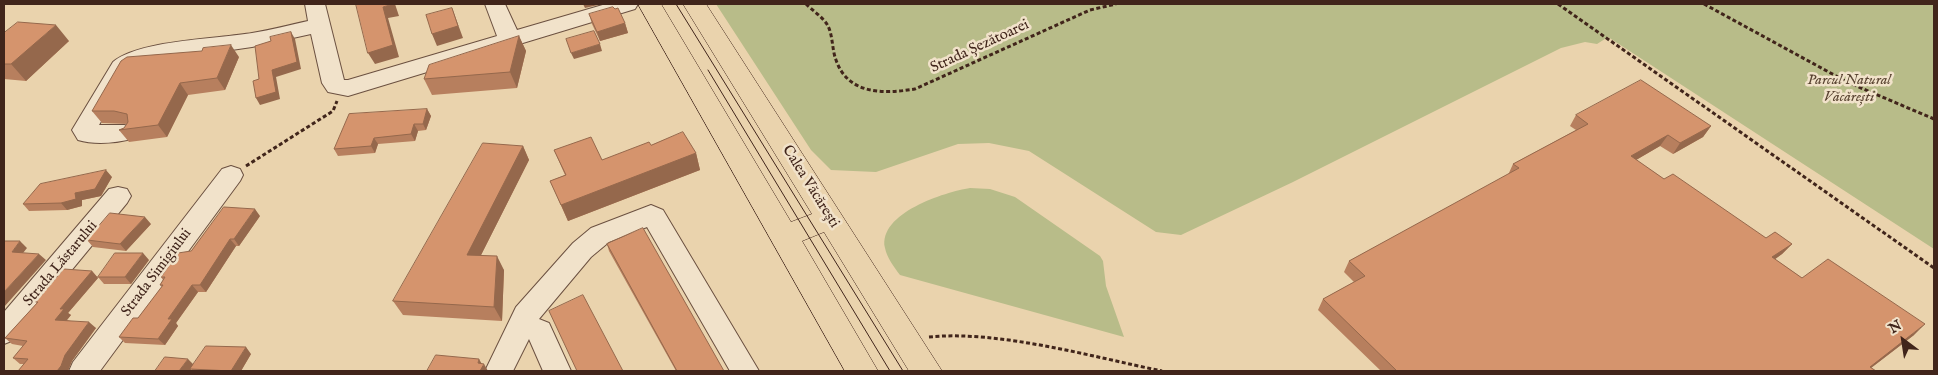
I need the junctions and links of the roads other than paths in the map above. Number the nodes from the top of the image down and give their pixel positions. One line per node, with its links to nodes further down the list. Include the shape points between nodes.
1 (495, 4): 6 (street)
2 (628, 4): 6 (street)
3 (650, 4): 11 (main road)
4 (695, 4): 10 (main road, Calea Văcărești)
5 (318, 10): 6 (street, via 331,78 336,87 342,88 367,84); 7 (street, via 261,38 146,55 128,61 84,130 92,135)
6 (510, 40)
7 (124, 133)
8 (231, 176): 14 (street, Strada Simigiului)
9 (118, 196): 13 (street, Strada Lăstarului)
10 (830, 218): 11 (main road); 19 (main road, Calea Văcărești)
11 (783, 237): 18 (main road)
12 (521, 323): 15 (street); 16 (street, via 539,331); 17 (street, via 590,241 651,215)
13 (4, 332)
14 (83, 371)
15 (498, 371)
16 (557, 371)
17 (745, 371)
18 (862, 371)
19 (926, 371)

